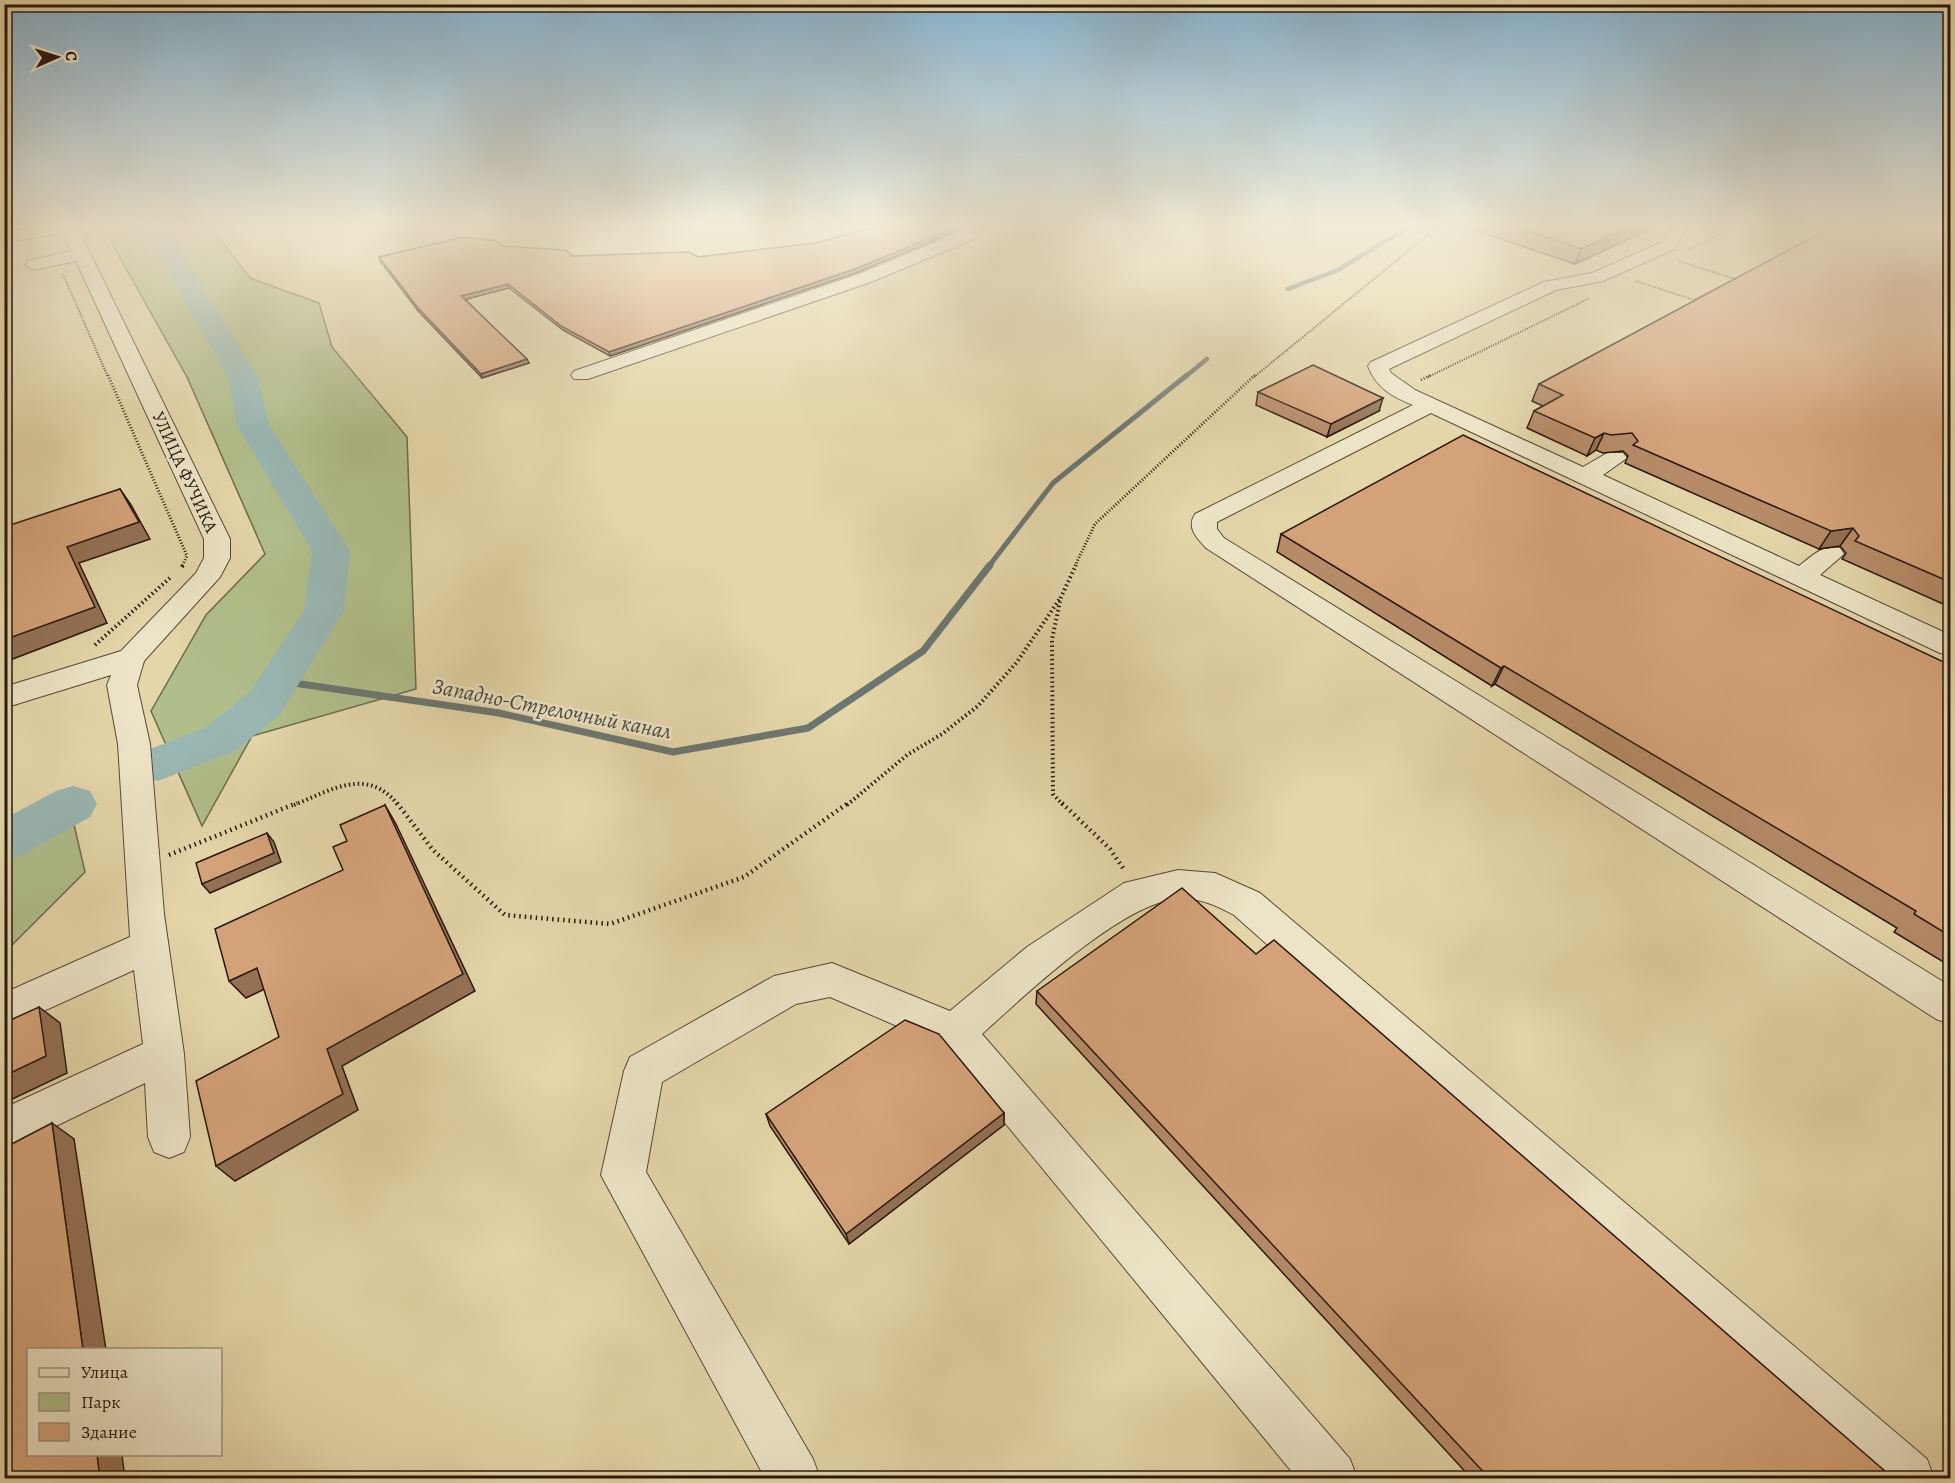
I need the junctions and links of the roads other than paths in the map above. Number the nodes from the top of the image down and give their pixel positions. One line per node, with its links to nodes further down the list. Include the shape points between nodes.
1 (102, 294): 11 (street, УЛИЦА ФУЧИКА, via 217,539 217,558 207,577)
2 (818, 294): 4 (street)
3 (1533, 294): 5 (street, via 1378,366 1380,376 1390,384)
4 (581, 375)
5 (1423, 394): 7 (street); 14 (street, via 1204,519 1204,530 1225,550)
6 (1615, 458): 7 (street)
7 (1583, 477): 9 (street)
8 (1831, 554): 9 (street)
9 (1801, 577): 10 (street)
10 (1950, 646)
11 (131, 658): 12 (street); 13 (street, УЛИЦА ФУЧИКА, via 122,685 134,744)
12 (4, 698)
13 (149, 946): 15 (street); 17 (street, УЛИЦА ФУЧИКА)
14 (1950, 1007)
15 (4, 1012)
16 (954, 1032): 20 (street, via 832,980 788,988 644,1071 623,1175); 21 (street); 22 (street, via 1040,958 1137,892 1178,884 1215,888 1247,904)
17 (164, 1054): 18 (street); 19 (street, УЛИЦА ФУЧИКА)
18 (4, 1130)
19 (169, 1137)
20 (794, 1479)
21 (1331, 1479)
22 (1908, 1479)

